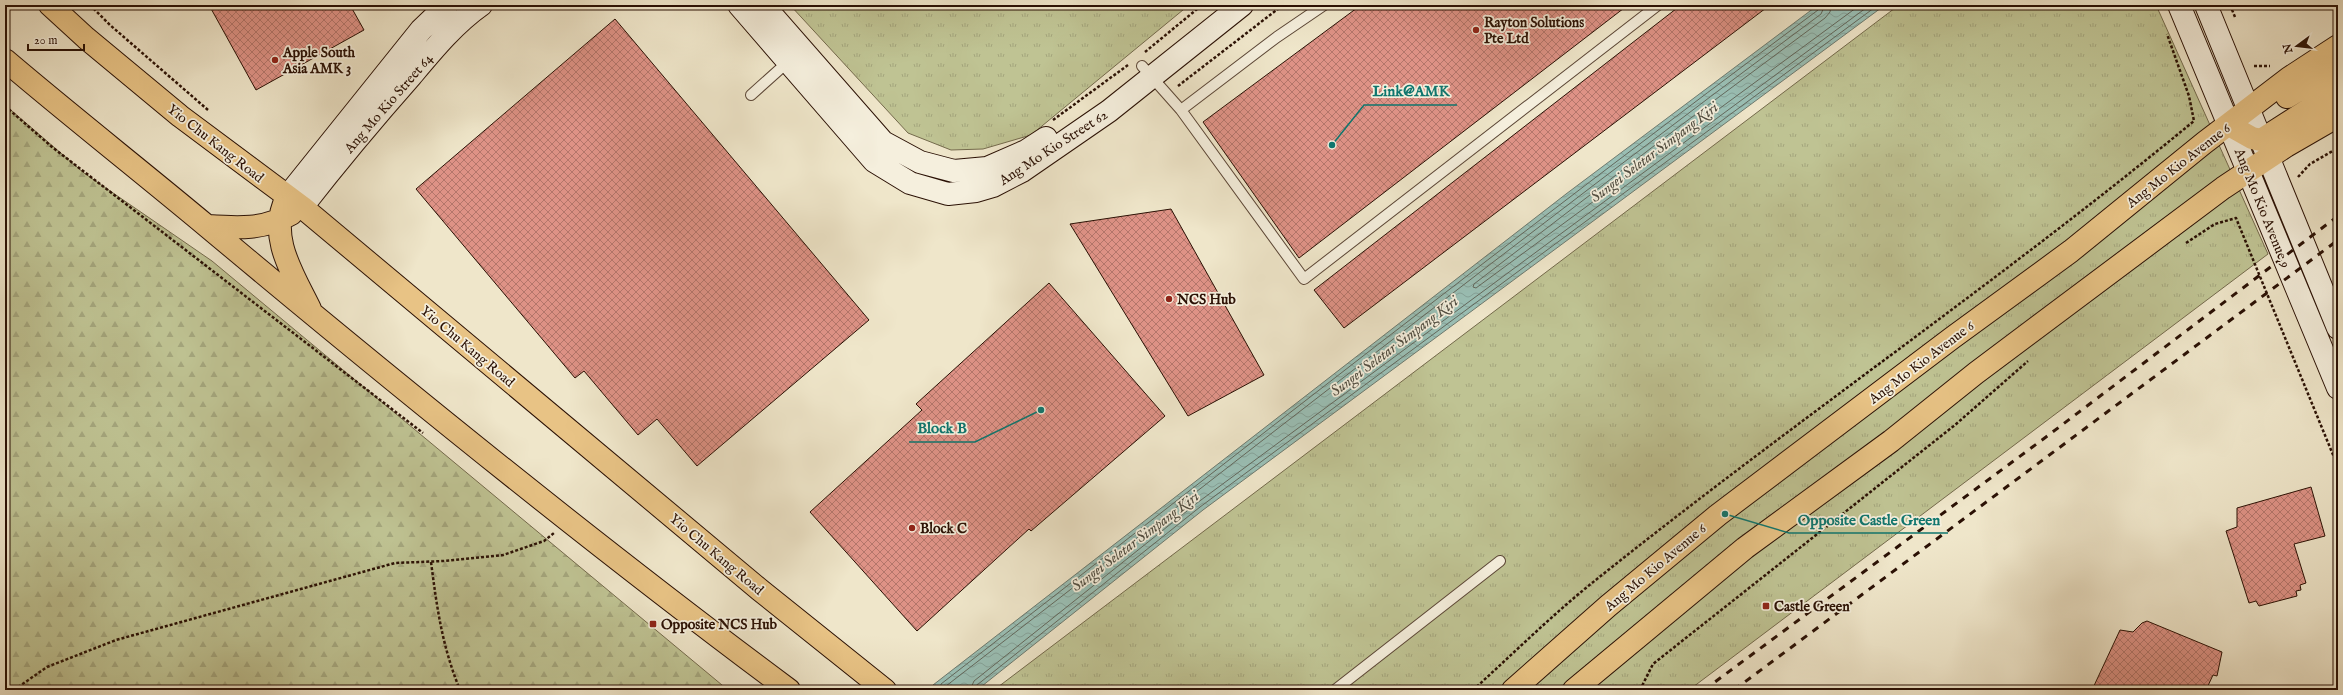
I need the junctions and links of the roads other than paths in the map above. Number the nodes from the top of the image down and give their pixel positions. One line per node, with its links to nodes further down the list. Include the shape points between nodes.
1 (50, 5): 28 (main road, Yio Chu Kang Road, via 180,116)
2 (447, 5): 13 (street, Ang Mo Kio Street 64)
3 (480, 5): 18 (street, Ang Mo Kio Street 64, via 454,28)
4 (739, 5): 14 (street, Ang Mo Kio Street 62)
5 (763, 5): 14 (street, Ang Mo Kio Street 62)
6 (1218, 5): 16 (street, Ang Mo Kio Street 62)
7 (1242, 5): 16 (street, Ang Mo Kio Street 62)
8 (1324, 5): 21 (lane, via 1277,37)
9 (1658, 5): 21 (lane, via 1304,279 1231,170)
10 (2180, 5): 24 (street, Ang Mo Kio Avenue 9)
11 (2206, 5): 22 (street, Ang Mo Kio Avenue 9)
12 (2338, 46): 22 (main road, Ang Mo Kio Avenue 6, via 2290,78)
13 (402, 53): 18 (lane); 28 (street, Ang Mo Kio Street 64)
14 (795, 55): 20 (lane); 26 (street, Ang Mo Kio Street 62, via 874,161 910,183 948,194 976,191 993,186)
15 (5, 60): 30 (main road)
16 (1141, 66): 21 (lane); 26 (street, Ang Mo Kio Street 62, via 1078,117 1026,151); 26 (street, Ang Mo Kio Street 62, via 1106,107)
17 (2338, 66): 22 (main road, via 2269,107)
18 (419, 67): 28 (street, Ang Mo Kio Street 64, via 356,138)
19 (2338, 91): 25 (main road)
20 (751, 95)
21 (1181, 110)
22 (2249, 111): 24 (main road, Ang Mo Kio Avenue 6); 25 (street, Ang Mo Kio Avenue 9)
23 (2338, 116): 25 (main road)
24 (2229, 124): 25 (main road); 27 (street, Ang Mo Kio Avenue 9); 38 (main road, Ang Mo Kio Avenue 6, via 2071,251 1718,515 1608,606)
25 (2264, 149): 27 (main road); 32 (street, Ang Mo Kio Avenue 9)
26 (1018, 163)
27 (2248, 171): 33 (street, Ang Mo Kio Avenue 9); 39 (main road, via 1745,548)
28 (294, 202): 29 (main road); 35 (main road, Yio Chu Kang Road, via 760,590)
29 (279, 220): 30 (main road, via 251,228); 31 (main road, via 280,240 286,259)
30 (207, 226): 31 (main road)
31 (314, 317): 36 (main road, via 560,531)
32 (2338, 328)
33 (2338, 388)
34 (1500, 561): 37 (lane)
35 (878, 684)
36 (789, 690)
37 (1335, 690)
38 (1513, 690)
39 (1574, 690)

